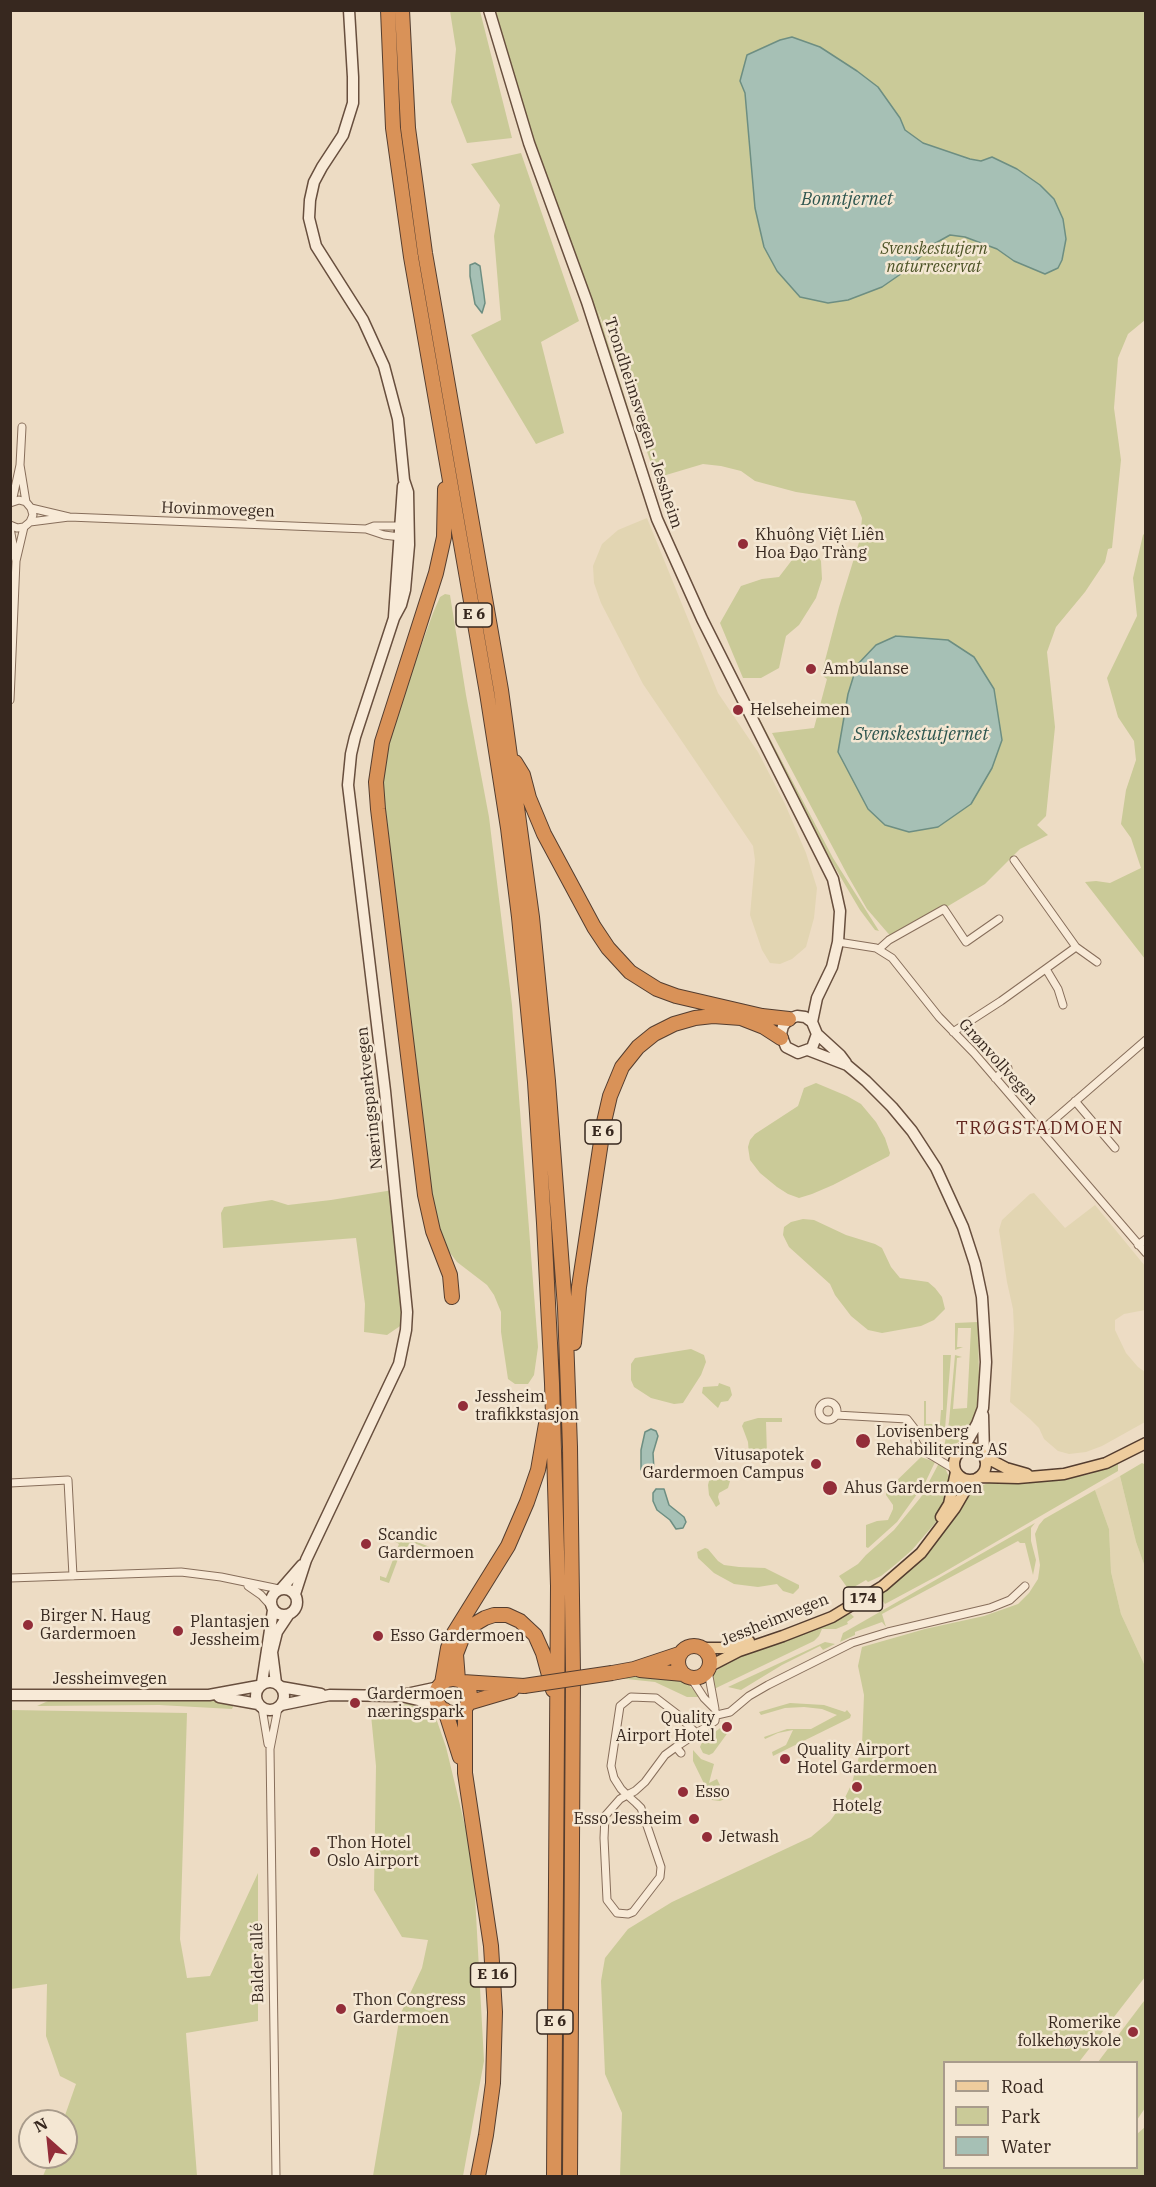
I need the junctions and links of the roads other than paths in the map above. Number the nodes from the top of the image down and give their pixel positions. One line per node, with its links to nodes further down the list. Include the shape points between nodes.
1 (349, 10): 14 (main road, Næringsparkvegen, via 353,103 343,135 312,188 310,224 316,246 358,310 384,366 398,419 408,492)
2 (388, 10): 6 (highway, E 6, via 393,128)
3 (402, 10): 17 (highway, E 6, via 408,128 425,253)
4 (489, 10): 20 (main road, Trondheimsvegen - Jessheim, via 528,143 586,302 649,500 702,619 831,872 839,901)
5 (22, 427): 7 (street)
6 (443, 439): 43 (highway, E 6, via 444,537 429,601 382,742 376,782 426,1203 450,1275); 45 (highway, E 6, via 487,693 519,917 536,1094)
7 (20, 465): 8 (street); 9 (street)
8 (11, 502): 9 (street, Hovinmovegen, via 19,500)
9 (29, 505): 10 (street, Hovinmovegen); 11 (street, via 33,515)
10 (69, 517): 11 (street, Hovinmovegen); 13 (street, Hovinmovegen)
11 (27, 525): 12 (street, Hovinmovegen); 15 (street)
12 (10, 526): 15 (street)
13 (366, 530): 14 (street, Hovinmovegen, via 384,535); 14 (street, Hovinmovegen, via 374,526)
14 (403, 532): 56 (main road, Næringsparkvegen, via 407,575 401,605 353,746 348,785 406,1293 406,1330 399,1364)
15 (16, 561): 16 (street)
16 (10, 700)
17 (510, 753): 27 (highway, E 6, via 523,775 544,834 594,927 630,972 676,996 762,1016); 44 (highway, E 6, via 549,1081)
18 (1014, 860): 21 (street)
19 (999, 919): 22 (street, via 966,942 944,909)
20 (838, 942): 22 (street); 25 (main road, Trondheimsvegen - Jessheim)
21 (1076, 947): 23 (street); 24 (street)
22 (879, 949): 29 (street, Grønvollvegen, via 892,958)
23 (1097, 962)
24 (1046, 969): 26 (street); 29 (street)
25 (818, 998): 27 (main road, Trondheimsvegen - Jessheim); 28 (main road, Trondheimsvegen - Jessheim)
26 (1063, 1005)
27 (793, 1018): 28 (main road, via 805,1017); 31 (main road, via 782,1028)
28 (812, 1022): 30 (main road)
29 (953, 1032): 36 (street, Grønvollvegen)
30 (818, 1034): 33 (main road); 34 (main road)
31 (781, 1038): 33 (main road, via 792,1051); 44 (highway, E 6, via 741,1018 694,1018 654,1034 622,1067 604,1122)
32 (1146, 1040): 37 (street)
33 (808, 1050): 34 (main road)
34 (847, 1065): 46 (main road, via 876,1090 912,1131 958,1212 975,1264 984,1314 986,1362)
35 (1008, 1068): 36 (street)
36 (995, 1078): 38 (street, Grønvollvegen)
37 (1075, 1101): 38 (street); 39 (street)
38 (1041, 1131): 41 (street, Grønvollvegen)
39 (1115, 1148)
40 (1146, 1239): 41 (street)
41 (1138, 1245): 42 (street, Grønvollvegen)
42 (1146, 1253)
43 (452, 1297)
44 (568, 1380): 92 (highway, E 6, via 573,1653)
45 (552, 1383): 73 (highway, E 6, via 543,1448 527,1502 508,1546 454,1633); 84 (highway, E 6)
46 (982, 1408): 49 (main road); 51 (main road)
47 (836, 1415): 50 (street, via 907,1419 914,1428 916,1444)
48 (1146, 1443): 53 (main road, via 1089,1469)
49 (962, 1450): 50 (street); 51 (main road, via 977,1449); 52 (main road, 174, via 954,1459)
50 (927, 1451): 52 (street)
51 (985, 1456): 53 (main road, via 1006,1468); 54 (main road, 174, via 987,1466)
52 (955, 1470): 54 (main road, via 967,1480); 65 (main road, Jessheimvegen / 174, via 949,1504 940,1519 901,1566 882,1580 785,1631 723,1648)
53 (1036, 1476): 54 (main road)
54 (978, 1478): 67 (main road, Jessheimvegen / 174, via 921,1553 883,1586 832,1617 739,1651)
55 (10, 1483): 57 (street, via 68,1480)
56 (306, 1560): 61 (main road, Næringsparkvegen); 62 (main road, Næringsparkvegen)
57 (74, 1576): 58 (street); 59 (street, via 181,1572)
58 (10, 1578)
59 (244, 1583): 61 (street); 63 (street)
60 (1024, 1586): 83 (street, via 1001,1604 852,1643 768,1684 730,1712)
61 (281, 1589): 62 (main road); 63 (main road, Næringsparkvegen, via 272,1596)
62 (295, 1594): 64 (main road, Næringsparkvegen, via 297,1605)
63 (273, 1608): 64 (main road, via 280,1614); 71 (main road, Næringsparkvegen)
64 (289, 1614): 72 (main road, Næringsparkvegen, via 277,1632 272,1652)
65 (703, 1648): 66 (highway, via 687,1647); 67 (highway, via 709,1656)
66 (679, 1654): 68 (highway); 69 (highway, via 677,1665)
67 (709, 1668): 69 (highway, via 697,1678); 83 (street)
68 (634, 1669): 69 (highway); 74 (highway, bridge)
69 (687, 1676): 83 (street)
70 (460, 1681): 73 (highway, via 452,1679); 74 (highway); 81 (highway, E 16, via 469,1690); 84 (highway, E 6, via 456,1654 467,1630 494,1615 513,1617 531,1629 540,1643)
71 (260, 1685): 72 (main road, via 269,1681); 76 (main road, Jessheimvegen); 79 (main road, via 255,1697)
72 (279, 1685): 77 (main road); 80 (main road, via 284,1694)
73 (440, 1685): 78 (main road); 82 (highway, E 16, via 436,1696)
74 (524, 1686): 81 (highway)
75 (10, 1695): 76 (main road, Jessheimvegen)
76 (210, 1695): 79 (main road, Jessheimvegen)
77 (330, 1695): 78 (main road); 80 (main road)
78 (397, 1696): 82 (main road)
79 (260, 1706): 80 (main road, via 273,1710); 86 (street, Balder allé)
80 (279, 1706): 86 (street, Balder allé)
81 (466, 1706): 82 (highway, via 455,1713); 87 (highway, E 16)
82 (442, 1708): 87 (highway, E 16)
83 (716, 1712): 85 (street, via 715,1721)
84 (558, 1713): 91 (highway, E 6)
85 (695, 1732): 88 (street, via 678,1750 665,1755 645,1782); 88 (street, via 656,1698 638,1696 623,1702 618,1712 611,1766 614,1778)
86 (270, 1749): 89 (street, Balder allé)
87 (465, 1773): 90 (highway, E 16, via 489,1938 495,2012 493,2083)
88 (627, 1795): 88 (street, via 605,1816 604,1838 607,1900 617,1913 628,1914 660,1877 661,1868 641,1808)
89 (276, 2176)
90 (478, 2176)
91 (554, 2176)
92 (571, 2176)

